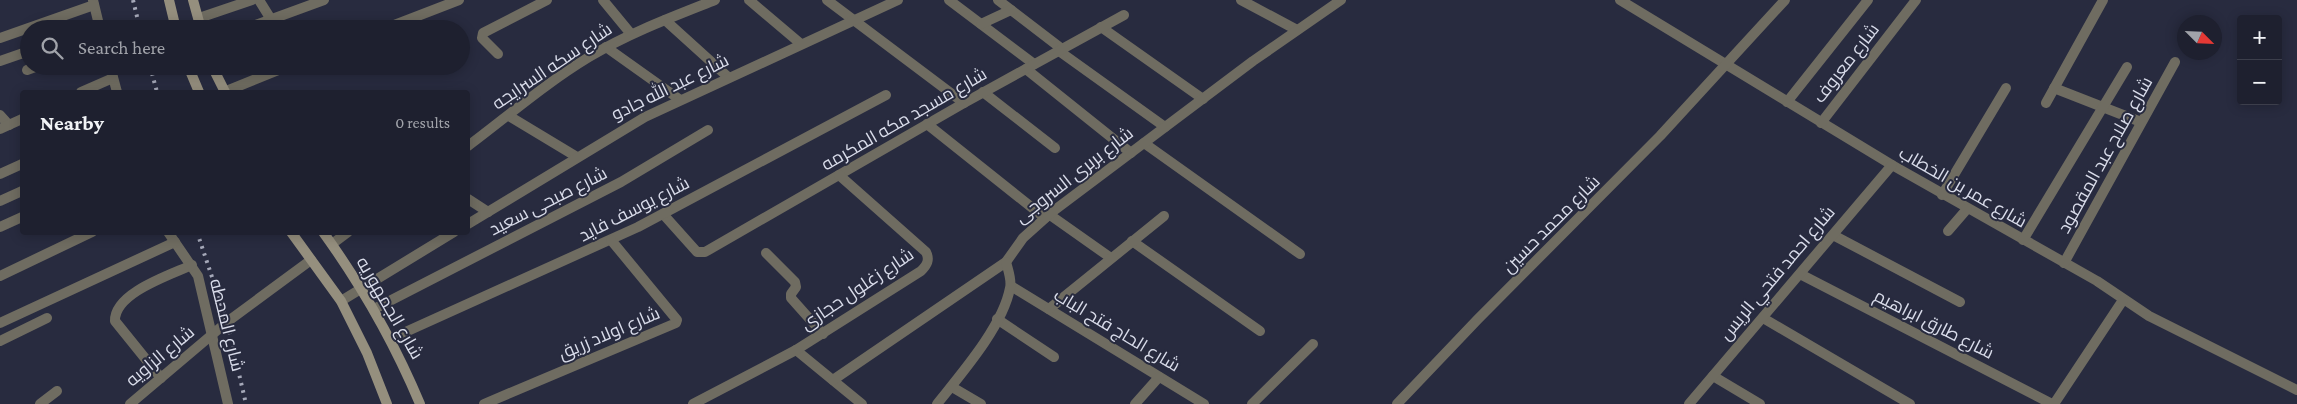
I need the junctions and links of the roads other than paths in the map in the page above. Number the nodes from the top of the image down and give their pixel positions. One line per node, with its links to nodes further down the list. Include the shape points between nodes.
1 (169, 0): 31 (main road)
2 (193, 0): 27 (main road)
3 (252, 0): 27 (street)
4 (258, 0): 28 (street)
5 (324, 0): 28 (street)
6 (459, 0): 32 (street)
7 (548, 0): 45 (street, via 483,33 482,38)
8 (603, 0): 39 (street)
9 (690, 0): 24 (street)
10 (715, 0): 24 (street, شارع سكه السرايجه)
11 (749, 0): 41 (street)
12 (897, 0): 34 (street, شارع عبد الله جادو)
13 (949, 0): 35 (street)
14 (998, 0): 25 (street)
15 (1241, 0): 38 (street)
16 (1341, 0): 38 (street, شارع بربرى السروجى)
17 (1620, 0): 48 (street, شارع عمر بن الخطاب)
18 (1785, 0): 48 (street, شارع محمد حسين)
19 (1868, 0): 68 (street)
20 (1916, 0): 76 (street, شارع معروف)
21 (2103, 0): 58 (street)
22 (832, 1): 34 (street)
23 (94, 2): 29 (street); 30 (street)
24 (698, 7): 33 (street, شارع سكه السرايجه)
25 (1012, 10): 35 (street); 43 (street)
26 (1124, 14): 36 (street, شارع مسجد مكه المكرمه)
27 (199, 18)
28 (271, 19)
29 (47, 20)
30 (96, 20)
31 (174, 20)
32 (407, 20)
33 (665, 20): 39 (street, شارع سكه السرايجه); 55 (street)
34 (854, 20): 41 (street, شارع عبد الله جادو); 69 (street)
35 (981, 24): 49 (street)
36 (1101, 27): 43 (street, شارع مسجد مكه المكرمه); 67 (street)
37 (20, 30): 40 (street)
38 (1297, 30): 67 (street, شارع بربرى السروجى)
39 (631, 34): 42 (street, شارع سكه السرايجه)
40 (0, 38)
41 (800, 44): 55 (street, شارع عبد الله جادو)
42 (606, 47): 66 (street); 73 (street, شارع سكه السرايجه)
43 (1061, 50): 49 (street, شارع مسجد مكه المكرمه); 78 (street)
44 (20, 54): 46 (street)
45 (498, 54)
46 (0, 61)
47 (2175, 62): 75 (street, شارع صلاح عبد المقصود)
48 (1726, 66): 68 (street, شارع عمر بن الخطاب); 163 (street, شارع محمد حسين)
49 (1030, 67): 64 (street, شارع مسجد مكه المكرمه); 84 (street)
50 (2127, 67): 71 (street)
51 (112, 75): 56 (street)
52 (192, 75): 61 (main road)
53 (216, 75): 62 (main road)
54 (266, 75): 63 (street)
55 (728, 77): 66 (street, شارع عبد الله جادو)
56 (113, 78): 59 (street); 60 (street)
57 (2006, 88): 91 (street)
58 (2054, 88): 70 (street); 71 (street)
59 (86, 90)
60 (116, 90)
61 (198, 90)
62 (223, 90)
63 (229, 90)
64 (983, 92): 69 (street, شارع مسجد مكه المكرمه); 83 (street)
65 (886, 94): 96 (street, شارع يوسف فايد)
66 (679, 99): 85 (street, شارع عبد الله جادو)
67 (1203, 99): 78 (street, شارع بربرى السروجى)
68 (1787, 102): 76 (street, شارع عمر بن الخطاب)
69 (964, 103): 77 (street, شارع مسجد مكه المكرمه)
70 (2046, 103)
71 (2103, 107): 75 (street); 111 (street)
72 (0, 114): 79 (street)
73 (509, 116): 82 (street, شارع سكه السرايجه); 85 (street)
74 (20, 120): 79 (street)
75 (2141, 122): 120 (street, شارع صلاح عبد المقصود)
76 (1821, 123): 87 (street, شارع عمر بن الخطاب)
77 (928, 124): 89 (street, شارع مسجد مكه المكرمه); 98 (street)
78 (1165, 126): 81 (street, شارع بربرى السروجى)
79 (5, 127)
80 (708, 130): 129 (street, شارع صبحى سعيد, via 637,173)
81 (1144, 144): 84 (street, شارع بربرى السروجى); 116 (street)
82 (470, 145)
83 (1055, 148)
84 (1131, 153): 98 (street, شارع بربرى السروجى)
85 (578, 156): 95 (street, شارع عبد الله جادو)
86 (20, 165): 88 (street)
87 (1892, 166): 91 (street, شارع عمر بن الخطاب); 109 (street, شارع احمد فتحي الريس)
88 (0, 174)
89 (839, 174): 96 (street, شارع مسجد مكه المكرمه, via 701,253); 137 (street, شارع زغلول حجازى, via 926,252 929,260 921,271)
90 (20, 192): 92 (street)
91 (1942, 195): 94 (street, شارع عمر بن الخطاب)
92 (0, 200)
93 (470, 200): 95 (street)
94 (1967, 209): 102 (street); 111 (street, شارع عمر بن الخطاب)
95 (488, 212): 100 (street, شارع عبد الله جادو)
96 (664, 214): 110 (street, شارع يوسف فايد)
97 (1164, 216): 113 (street)
98 (1048, 217): 117 (street); 119 (street, شارع بربرى السروجى, via 1014,247)
99 (20, 218): 101 (street)
100 (470, 223)
101 (0, 227)
102 (1948, 231)
103 (86, 235): 123 (street)
104 (170, 235): 112 (street, شارع المحطه)
105 (292, 235): 118 (main road)
106 (326, 235): 114 (main road, شارع الجمهوريه)
107 (344, 235): 114 (street)
108 (449, 235): 125 (street)
109 (1833, 235): 122 (street, شارع احمد فتحي الريس); 128 (street)
110 (611, 240): 138 (street, شارع يوسف فايد); 155 (street, شارع اولاد زريق, via 677,320 676,323)
111 (2023, 240): 120 (street, شارع عمر بن الخطاب)
112 (175, 242): 121 (street, شارع المحطه); 134 (street)
113 (1132, 242): 117 (street); 135 (street)
114 (332, 244): 125 (main road, شارع الجمهوريه)
115 (766, 253): 137 (street, via 795,282 791,298)
116 (1300, 254)
117 (1111, 258): 130 (street)
118 (311, 260): 127 (main road); 136 (street)
119 (1006, 262): 124 (street); 146 (street, شارع بربرى السروجى)
120 (2064, 263): 126 (street, شارع عمر بن الخطاب)
121 (192, 265): 136 (street, شارع المحطه, via 202,288); 145 (street, via 136,292 114,311 115,321)
122 (1800, 274): 132 (street, شارع احمد فتحي الريس); 167 (street, شارع طارق ابراهيم)
123 (0, 276)
124 (1011, 286): 130 (street, شارع الحاج فتح الباب); 133 (street)
125 (363, 288): 127 (street); 129 (main road, شارع الجمهوريه)
126 (2123, 300): 148 (street, شارع عمر بن الخطاب, via 2156,320); 167 (street)
127 (341, 301): 153 (main road, via 367,352)
128 (1960, 302)
129 (374, 309): 138 (main road, شارع الجمهوريه)
130 (1049, 309): 144 (street, شارع الحاج فتح الباب)
131 (47, 318): 139 (street)
132 (1763, 318): 143 (street, شارع احمد فتحي الريس); 166 (street)
133 (997, 320): 142 (street); 147 (street, via 978,354)
134 (0, 324)
135 (1260, 332)
136 (212, 334): 145 (street, شارع الزاويه); 152 (street, شارع المحطه)
137 (823, 334): 141 (street, شارع زغلول حجازى)
138 (390, 339): 154 (main road, شارع الجمهوريه)
139 (0, 341)
140 (1313, 344): 162 (street)
141 (796, 350): 146 (street); 156 (street, شارع زغلول حجازى)
142 (1054, 357)
143 (1713, 376): 164 (street, شارع احمد فتحي الريس); 165 (street)
144 (1159, 377): 160 (street); 161 (street, شارع الحاج فتح الباب)
145 (161, 378): 151 (street, شارع الزاويه)
146 (833, 380): 157 (street)
147 (952, 387): 158 (street); 159 (street)
148 (2297, 390)
149 (57, 391): 150 (street)
150 (40, 404)
151 (130, 404)
152 (228, 404)
153 (387, 404)
154 (420, 404)
155 (484, 404)
156 (693, 404)
157 (862, 404)
158 (937, 404)
159 (981, 404)
160 (1135, 404)
161 (1204, 404)
162 (1252, 404)
163 (1397, 404)
164 (1689, 404)
165 (1760, 404)
166 (1910, 404)
167 (2053, 404)

